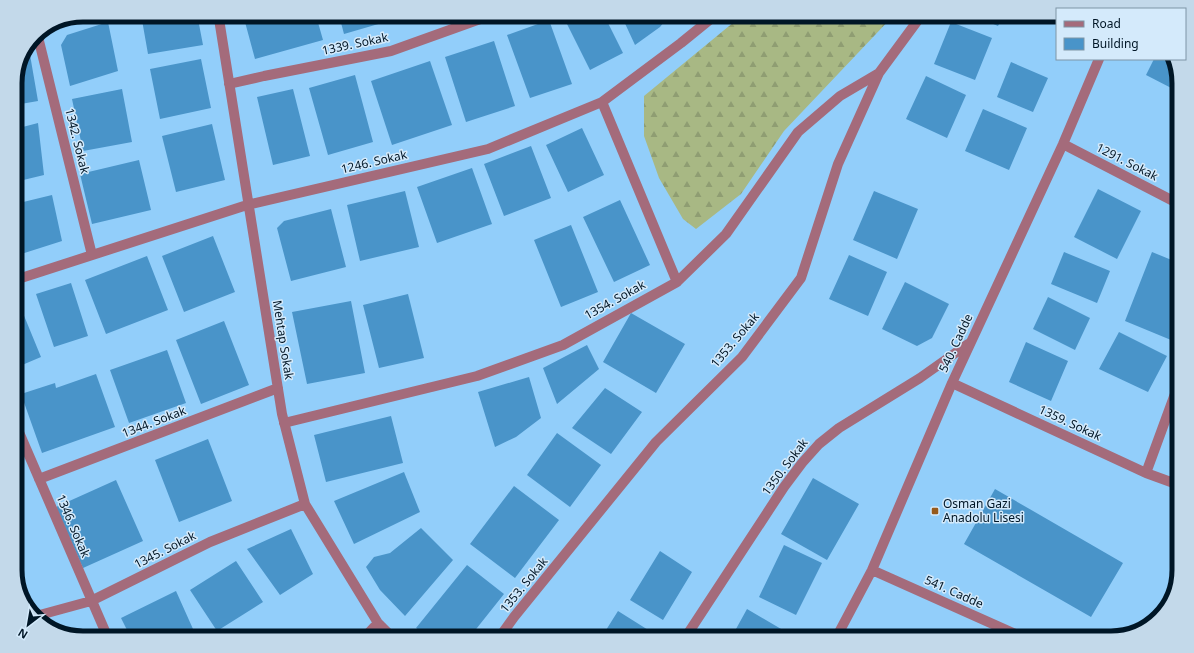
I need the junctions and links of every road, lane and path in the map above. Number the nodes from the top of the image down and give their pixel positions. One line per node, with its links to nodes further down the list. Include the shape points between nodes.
1 (219, 22): 8 (street, Mehtap Sokak)
2 (472, 22): 8 (street, 1339. Sokak, via 392,51)
3 (700, 22): 9 (street, 1246. Sokak)
4 (917, 22): 7 (street, 1353. Sokak)
5 (39, 41): 13 (street, 1342. Sokak)
6 (1099, 60): 10 (street, 540. Cadde)
7 (879, 73): 15 (street, 1354. Sokak, via 840,96 798,132 726,234); 33 (street, 1353. Sokak, via 838,164 801,278 742,357 656,442)
8 (229, 84): 12 (street, Mehtap Sokak)
9 (602, 102): 12 (street, 1246. Sokak, via 488,149); 15 (street)
10 (1063, 144): 11 (street, 1291. Sokak); 16 (street, 540. Cadde)
11 (1172, 200)
12 (247, 205): 13 (street, 1246. Sokak); 18 (street, Mehtap Sokak)
13 (92, 255): 14 (street, 1246. Sokak)
14 (22, 278)
15 (677, 282): 20 (street, 1354. Sokak, via 563,344 477,376)
16 (969, 343): 17 (street, 540. Cadde); 34 (street, 1350. Sokak, via 920,378 839,428 819,444 784,486)
17 (952, 383): 22 (street, 1359. Sokak); 26 (street, 540. Cadde)
18 (278, 388): 20 (street, Mehtap Sokak); 23 (street, 1344. Sokak)
19 (1172, 402): 22 (street)
20 (284, 423): 25 (street, Mehtap Sokak)
21 (22, 440): 23 (street, 1346. Sokak)
22 (1146, 473): 24 (street, 1359. Sokak)
23 (39, 479): 27 (street, 1346. Sokak)
24 (1172, 482)
25 (305, 504): 27 (street, 1345. Sokak, via 210,542); 29 (street, Mehtap Sokak)
26 (872, 570): 35 (street, 540. Cadde); 36 (street, 541. Cadde)
27 (91, 601): 28 (street, 1345. Sokak); 30 (street, 1346. Sokak)
28 (48, 613)
29 (378, 623): 31 (street); 32 (street, Mehtap Sokak)
30 (105, 631)
31 (371, 631)
32 (386, 631)
33 (505, 631)
34 (690, 631)
35 (840, 631)
36 (1008, 631)

